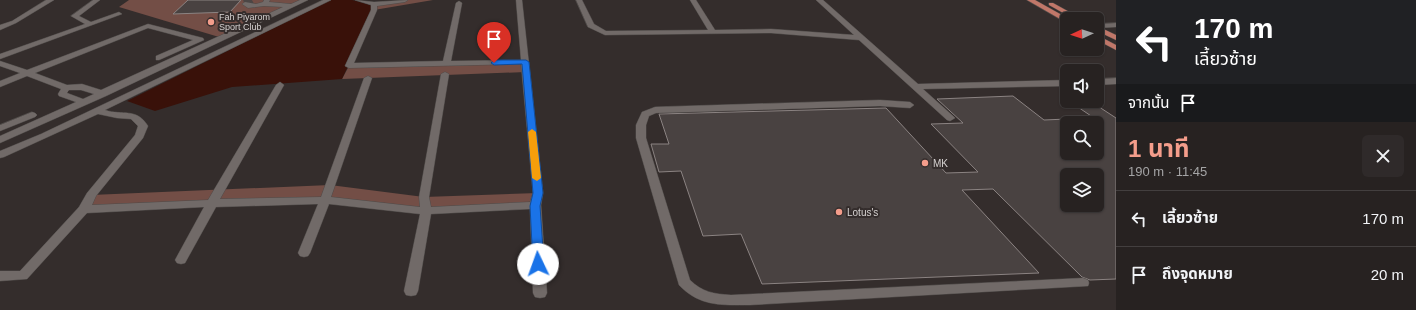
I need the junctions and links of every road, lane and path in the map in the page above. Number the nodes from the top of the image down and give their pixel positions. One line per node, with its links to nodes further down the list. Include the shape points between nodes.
1 (51, 0): 25 (street)
2 (97, 0): 22 (street, via 74,16)
3 (278, 0): 15 (street)
4 (328, 0): 50 (street)
5 (358, 0): 18 (street)
6 (405, 0): 13 (street)
7 (519, 0): 34 (street)
8 (579, 0): 26 (street, via 591,25 605,33)
9 (693, 0): 26 (street)
10 (819, 0): 28 (street)
11 (1030, 0): 21 (main road)
12 (1044, 0): 19 (main road)
13 (390, 1): 18 (street)
14 (265, 2): 15 (street); 17 (street, via 250,7)
15 (299, 3): 47 (street)
16 (459, 3): 36 (street)
17 (245, 4)
18 (374, 4): 36 (street, via 374,10 349,66)
19 (1066, 12)
20 (119, 14): 22 (street)
21 (1060, 17)
22 (91, 24): 32 (street)
23 (1116, 25): 24 (street)
24 (1104, 26)
25 (0, 28)
26 (712, 31): 28 (street, via 786,32)
27 (1104, 31): 29 (main road)
28 (860, 38): 45 (street)
29 (1116, 38)
30 (1104, 41): 31 (main road)
31 (1116, 48)
32 (0, 57)
33 (159, 58): 37 (street, via 200,40 148,26)
34 (526, 62): 36 (street); 59 (street, via 538,193)
35 (0, 63): 37 (street)
36 (447, 63)
37 (27, 73): 43 (street); 46 (street)
38 (445, 74): 61 (street, via 424,197)
39 (368, 78): 57 (street)
40 (1116, 81): 41 (street)
41 (1104, 82)
42 (1060, 83): 45 (street)
43 (0, 84)
44 (280, 85): 58 (street)
45 (916, 87): 53 (street)
46 (66, 88): 47 (street, via 82,86); 48 (street, via 62,94)
47 (103, 94): 48 (street)
48 (87, 101): 50 (street); 55 (street)
49 (910, 105): 65 (street, via 880,103 655,110 645,114 641,125 641,138 684,282 691,292 705,299 750,300)
50 (105, 107): 51 (street, via 114,116); 51 (street, via 126,108); 56 (street)
51 (127, 114): 60 (street, via 140,120 143,126 140,136 91,195)
52 (32, 115): 54 (street)
53 (950, 118)
54 (0, 128)
55 (0, 140)
56 (0, 155)
57 (325, 200): 58 (street); 61 (street); 62 (street)
58 (212, 203): 60 (street); 63 (street)
59 (535, 206): 61 (street); 67 (street)
60 (84, 209): 64 (street, via 23,276)
61 (426, 211): 66 (street)
62 (304, 253)
63 (181, 260)
64 (0, 276)
65 (1083, 283)
66 (411, 291)
67 (540, 293)

